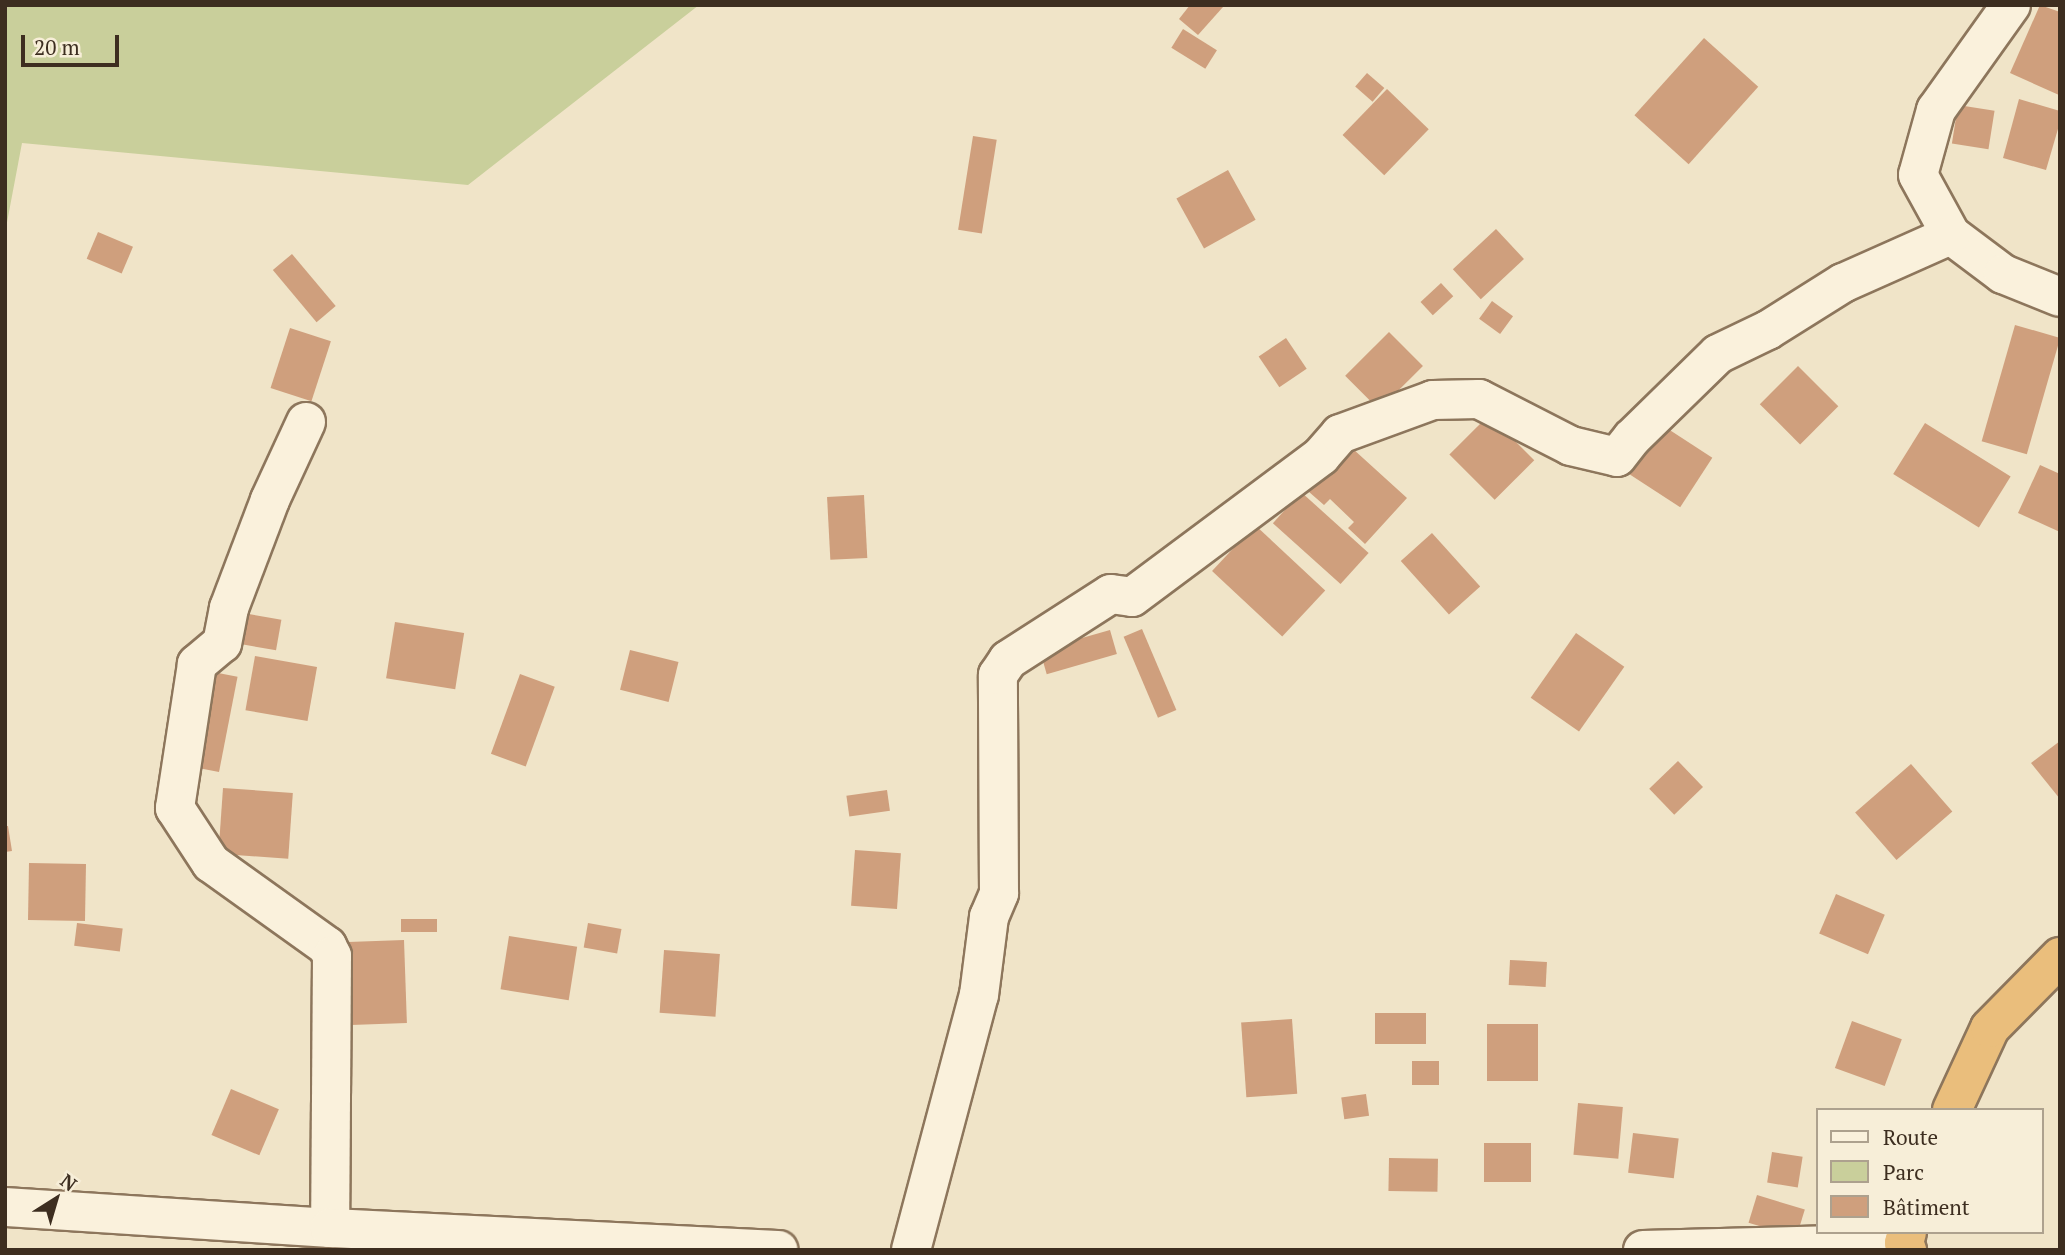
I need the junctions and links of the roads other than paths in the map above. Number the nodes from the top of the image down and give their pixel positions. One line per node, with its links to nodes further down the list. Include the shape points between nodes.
1 (2011, 5): 2 (street, via 1936,110 1918,175)
2 (1951, 234): 3 (street, via 2003,274); 11 (street, via 1843,283 1768,330 1718,354 1617,457 1571,446 1479,399 1433,400 1340,434 1321,456 1132,597 1111,594 1007,660 998,675 999,893 989,918 979,995)
3 (2060, 297)
4 (306, 422): 8 (street, via 270,500 229,608 222,643 197,664 175,808 211,863 327,946 332,956)
5 (2060, 957): 6 (highway, via 1990,1028)
6 (1953, 1108)
7 (5, 1207): 8 (street)
8 (330, 1228): 10 (street)
9 (1906, 1242): 12 (street)
10 (778, 1250)
11 (911, 1250)
12 (1643, 1250)

